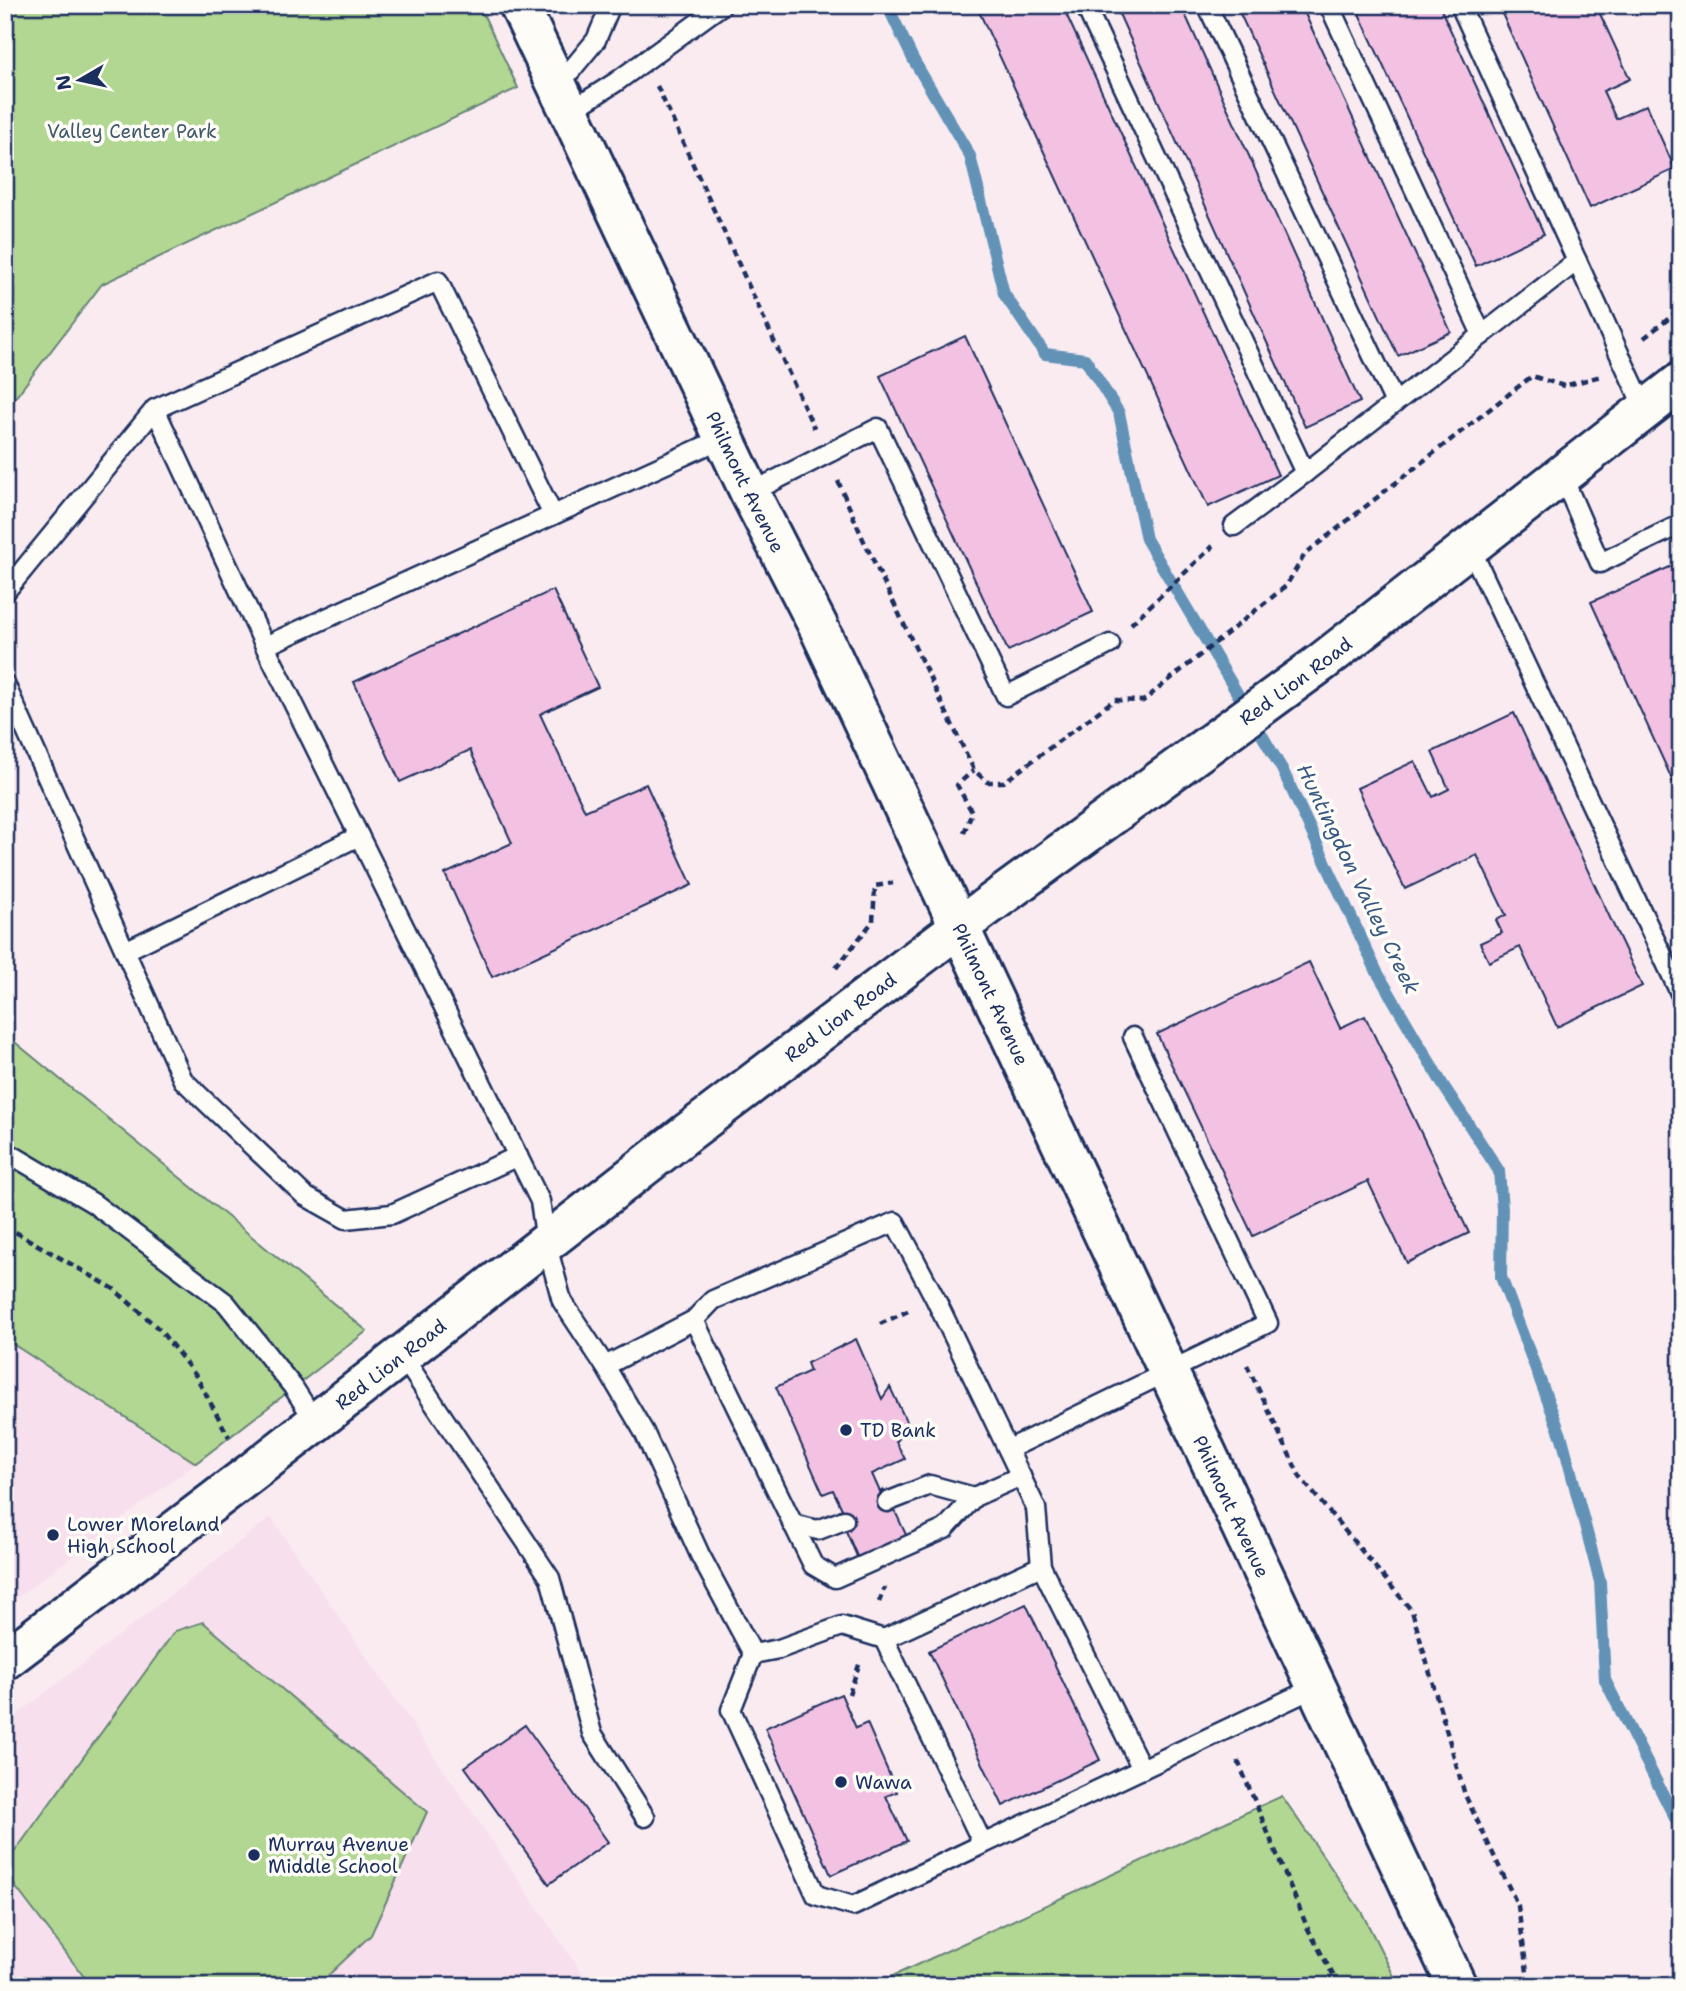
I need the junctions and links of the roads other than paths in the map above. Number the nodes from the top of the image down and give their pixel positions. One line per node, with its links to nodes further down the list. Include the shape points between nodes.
1 (520, 5): 8 (main road, Philmont Avenue)
2 (611, 5): 8 (lane)
3 (722, 5): 8 (lane, via 616,82)
4 (1085, 5): 16 (lane)
5 (1206, 5): 12 (lane)
6 (1329, 5): 10 (lane)
7 (1460, 5): 9 (lane)
8 (563, 99): 15 (main road, Philmont Avenue)
9 (1577, 261): 10 (lane); 14 (lane)
10 (1482, 335): 12 (lane)
11 (1681, 382): 14 (main road, Red Lion Road)
12 (1395, 403): 16 (lane)
13 (155, 409): 19 (lane, via 438,281); 23 (lane); 25 (lane)
14 (1645, 410): 17 (main road, Red Lion Road)
15 (725, 437): 18 (main road, Philmont Avenue); 19 (lane)
16 (1305, 473): 21 (lane)
17 (1562, 475): 20 (lane, via 1600,563); 22 (main road, Red Lion Road)
18 (750, 493): 24 (lane, via 878,428 1006,696); 28 (main road, Philmont Avenue, via 818,626)
19 (553, 515): 25 (lane)
20 (1681, 524)
21 (1234, 526)
22 (1470, 547): 28 (main road, Red Lion Road); 30 (lane)
23 (5, 592)
24 (1110, 644)
25 (265, 646): 27 (lane)
26 (5, 684): 29 (lane)
27 (359, 836): 29 (lane); 33 (lane)
28 (959, 927): 34 (main road, Red Lion Road); 38 (main road, Philmont Avenue)
29 (125, 950): 33 (lane, via 183,1080 305,1196 346,1219 392,1214)
30 (1681, 995)
31 (1133, 1037): 38 (lane, via 1268,1323)
32 (5, 1151): 39 (lane, via 93,1203 226,1303)
33 (518, 1156): 34 (lane, via 540,1201)
34 (546, 1242): 36 (main road, Red Lion Road); 37 (lane, via 562,1301)
35 (694, 1320): 37 (lane); 40 (lane, via 713,1300 895,1222); 45 (lane)
36 (401, 1354): 39 (main road, Red Lion Road); 52 (lane, via 551,1578 592,1733)
37 (605, 1366): 48 (lane, via 644,1432 700,1555)
38 (1169, 1371): 40 (lane); 50 (main road, Philmont Avenue)
39 (315, 1421): 49 (main road, Red Lion Road)
40 (1009, 1449): 41 (lane)
41 (1021, 1476): 42 (lane); 46 (lane, via 1036,1508)
42 (974, 1497): 43 (lane, via 930,1485); 45 (lane, via 945,1529 835,1578 813,1565)
43 (887, 1502)
44 (844, 1520): 45 (lane, via 818,1530)
45 (792, 1524)
46 (1041, 1566): 47 (lane); 51 (lane)
47 (884, 1639): 48 (lane, via 842,1626); 53 (lane)
48 (753, 1654): 53 (lane, via 731,1710 816,1895 853,1906)
49 (5, 1660)
50 (1316, 1687): 51 (lane); 54 (main road, Philmont Avenue)
51 (1142, 1769): 53 (lane)
52 (645, 1816)
53 (983, 1844)
54 (1457, 1986)

